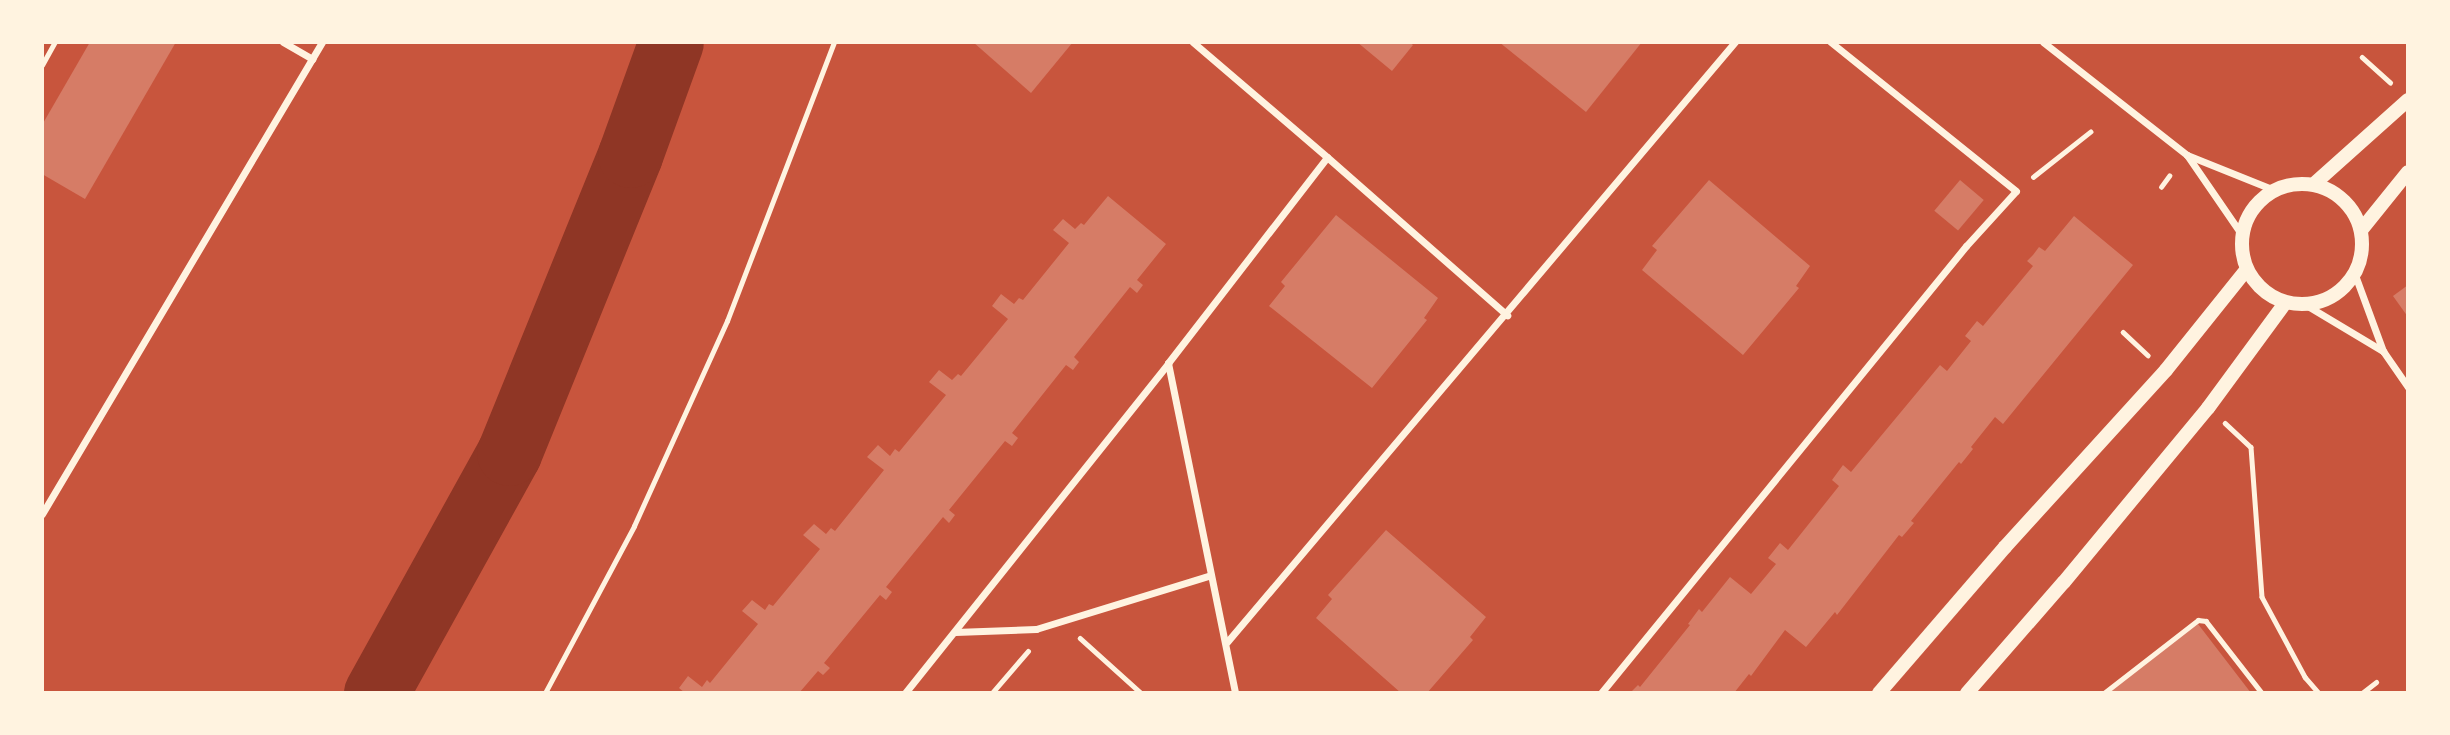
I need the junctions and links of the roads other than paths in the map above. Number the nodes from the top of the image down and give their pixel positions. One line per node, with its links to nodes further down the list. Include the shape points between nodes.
1 (55, 42): 9 (lane)
2 (283, 42): 8 (street)
3 (322, 42): 8 (street)
4 (1193, 42): 12 (street)
5 (1735, 42): 22 (street)
6 (1831, 42): 33 (street, via 2016,191)
7 (2043, 42): 11 (street)
8 (312, 59): 26 (street)
9 (42, 65)
10 (2403, 95): 14 (main road)
11 (2187, 155): 15 (street); 17 (street)
12 (1327, 157): 22 (street); 24 (street)
13 (2408, 172): 16 (main road)
14 (2314, 184): 15 (main road); 16 (main road, via 2335,192)
15 (2274, 190): 17 (main road, via 2253,209)
16 (2362, 229): 19 (main road, via 2363,252)
17 (2242, 235): 18 (main road)
18 (2247, 269): 20 (main road, via 2269,296); 34 (main road, via 2166,370)
19 (2355, 275): 21 (main road, via 2334,297); 23 (street)
20 (2285, 303): 21 (main road); 35 (main road, via 2208,408)
21 (2306, 306): 23 (street)
22 (1507, 315): 29 (street)
23 (2384, 351): 25 (street)
24 (1168, 363): 27 (street); 28 (street)
25 (2408, 387)
26 (42, 514)
27 (1211, 575): 28 (street, via 1037,629); 29 (street)
28 (955, 632): 31 (street)
29 (1227, 642): 32 (street)
30 (2376, 682): 36 (lane)
31 (905, 693)
32 (1235, 693)
33 (1601, 693)
34 (1879, 693)
35 (1967, 693)
36 (2362, 693)

